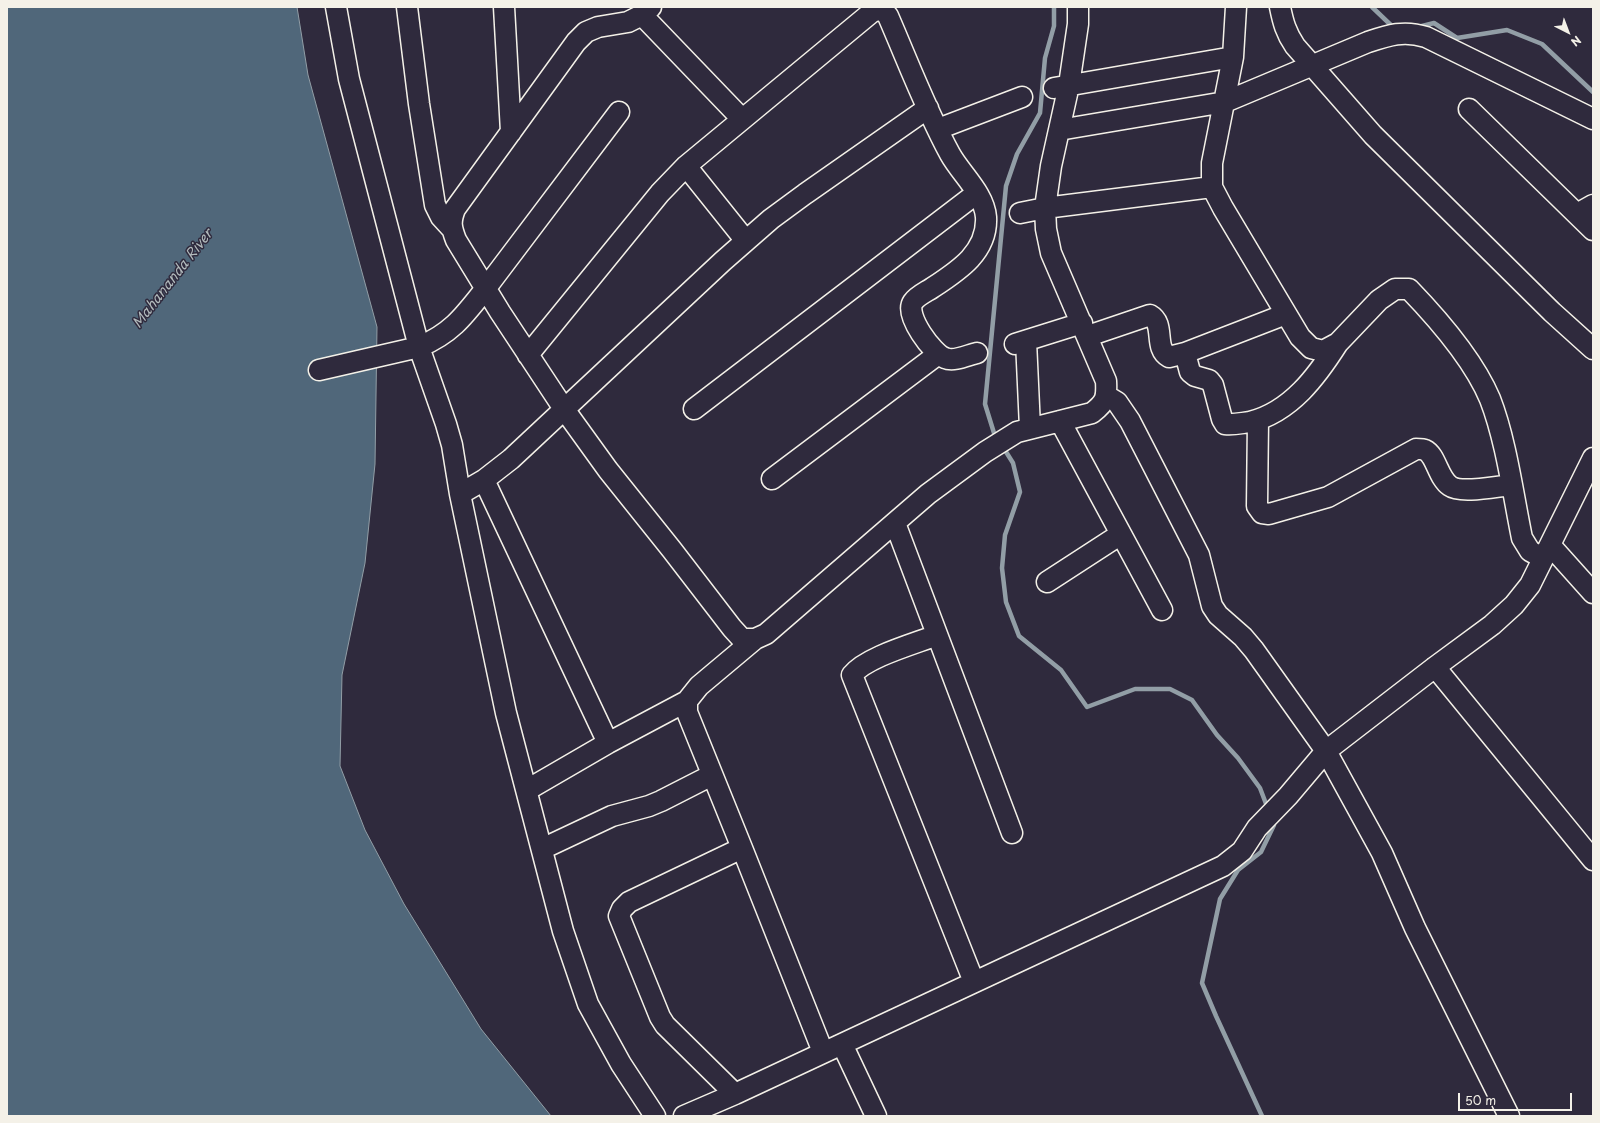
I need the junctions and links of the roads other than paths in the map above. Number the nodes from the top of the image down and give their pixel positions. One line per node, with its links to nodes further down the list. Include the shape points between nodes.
1 (336, 7): 35 (street, via 349,79)
2 (407, 7): 28 (street, via 435,205 441,217)
3 (504, 7): 21 (street)
4 (1078, 7): 11 (street, via 1078,24)
5 (1236, 7): 9 (street)
6 (1280, 7): 10 (street, via 1287,34)
7 (884, 8): 14 (street); 17 (street, via 872,12)
8 (646, 11): 17 (street); 21 (street, via 628,22 598,27 586,32)
9 (1233, 57): 11 (street); 13 (street)
10 (1311, 65): 13 (street); 18 (street, via 1390,35 1414,33); 36 (street, via 1373,135 1552,312)
11 (1062, 86): 20 (street)
12 (1022, 97): 19 (street)
13 (1225, 102): 20 (street); 23 (street, via 1212,163)
14 (928, 108): 19 (street); 30 (street, via 805,194)
15 (1469, 109): 26 (street)
16 (619, 112): 31 (street)
17 (742, 119): 22 (street)
18 (1593, 119)
19 (938, 129): 24 (street, via 950,154)
20 (1059, 130): 25 (street)
21 (511, 132): 28 (street, via 455,209 451,219)
22 (686, 166): 30 (street); 39 (street, via 660,193)
23 (1212, 187): 25 (street); 32 (street)
24 (977, 193): 40 (street, via 989,216 974,256 959,270 912,303 910,313 914,322); 44 (street)
25 (1045, 208): 27 (street); 33 (street, via 1051,253)
26 (1585, 210): 29 (street)
27 (1020, 214)
28 (452, 229): 31 (street, via 456,240)
29 (1593, 230)
30 (746, 241): 43 (street)
31 (486, 288): 35 (street, via 446,333); 39 (street)
32 (1286, 314): 34 (street, via 1300,337 1311,348 1323,351); 38 (street)
33 (1085, 329): 38 (street, via 1150,315 1158,325 1164,354 1169,357); 42 (street, via 1106,381); 47 (street, via 1021,343)
34 (1338, 343): 45 (street, via 1307,386 1273,413); 51 (street, via 1379,300 1395,289 1409,289 1465,356 1478,376 1497,420)
35 (418, 347): 41 (street); 52 (street, via 446,424)
36 (1593, 349)
37 (978, 353): 40 (street, via 947,359)
38 (1185, 353): 45 (street, via 1190,372 1209,380 1213,385 1222,419 1226,424)
39 (528, 355): 43 (street)
40 (937, 355): 49 (street)
41 (319, 370)
42 (1107, 396): 46 (street, via 1102,405 1092,413); 64 (street, via 1117,402 1130,421 1199,555 1212,606 1254,650)
43 (564, 409): 50 (street, via 511,459); 60 (street, via 608,470 732,628 742,639)
44 (694, 409)
45 (1258, 420): 51 (street, via 1257,506 1262,513 1269,514 1328,496 1416,449 1425,450 1431,456 1442,478 1450,487 1462,490)
46 (1060, 421): 47 (street); 54 (street)
47 (1024, 430): 53 (street, via 985,452)
48 (1593, 458): 55 (street)
49 (772, 479)
50 (484, 480): 52 (street); 63 (street)
51 (1512, 485): 55 (street, via 1522,538 1530,551)
52 (460, 494): 66 (street, via 506,712)
53 (894, 523): 59 (street); 60 (street, via 766,634)
54 (1121, 534): 56 (street); 58 (street)
55 (1546, 551): 57 (street); 61 (street, via 1530,585 1514,605 1492,625)
56 (1048, 582)
57 (1593, 593)
58 (1162, 610)
59 (937, 635): 67 (street); 71 (street, via 868,662 852,675)
60 (755, 639): 62 (street, via 699,686)
61 (1435, 666): 64 (street); 70 (street)
62 (687, 701): 63 (street); 65 (street, via 691,724)
63 (608, 743): 66 (street)
64 (1326, 751): 71 (street, via 1264,820 1242,851 1223,866); 78 (street, via 1382,853 1415,928)
65 (712, 775): 68 (street); 69 (street, via 661,801 606,818)
66 (527, 790): 69 (street)
67 (1012, 833)
68 (742, 848): 73 (street); 74 (street, via 629,902 622,908 619,916 665,1025)
69 (542, 849): 75 (street, via 563,930 588,1004 621,1064)
70 (1593, 860)
71 (974, 982): 72 (street)
72 (842, 1044): 73 (street); 77 (street)
73 (823, 1052): 74 (street)
74 (734, 1094): 76 (street)
75 (655, 1116)
76 (684, 1116)
77 (876, 1116)
78 (1509, 1116)

